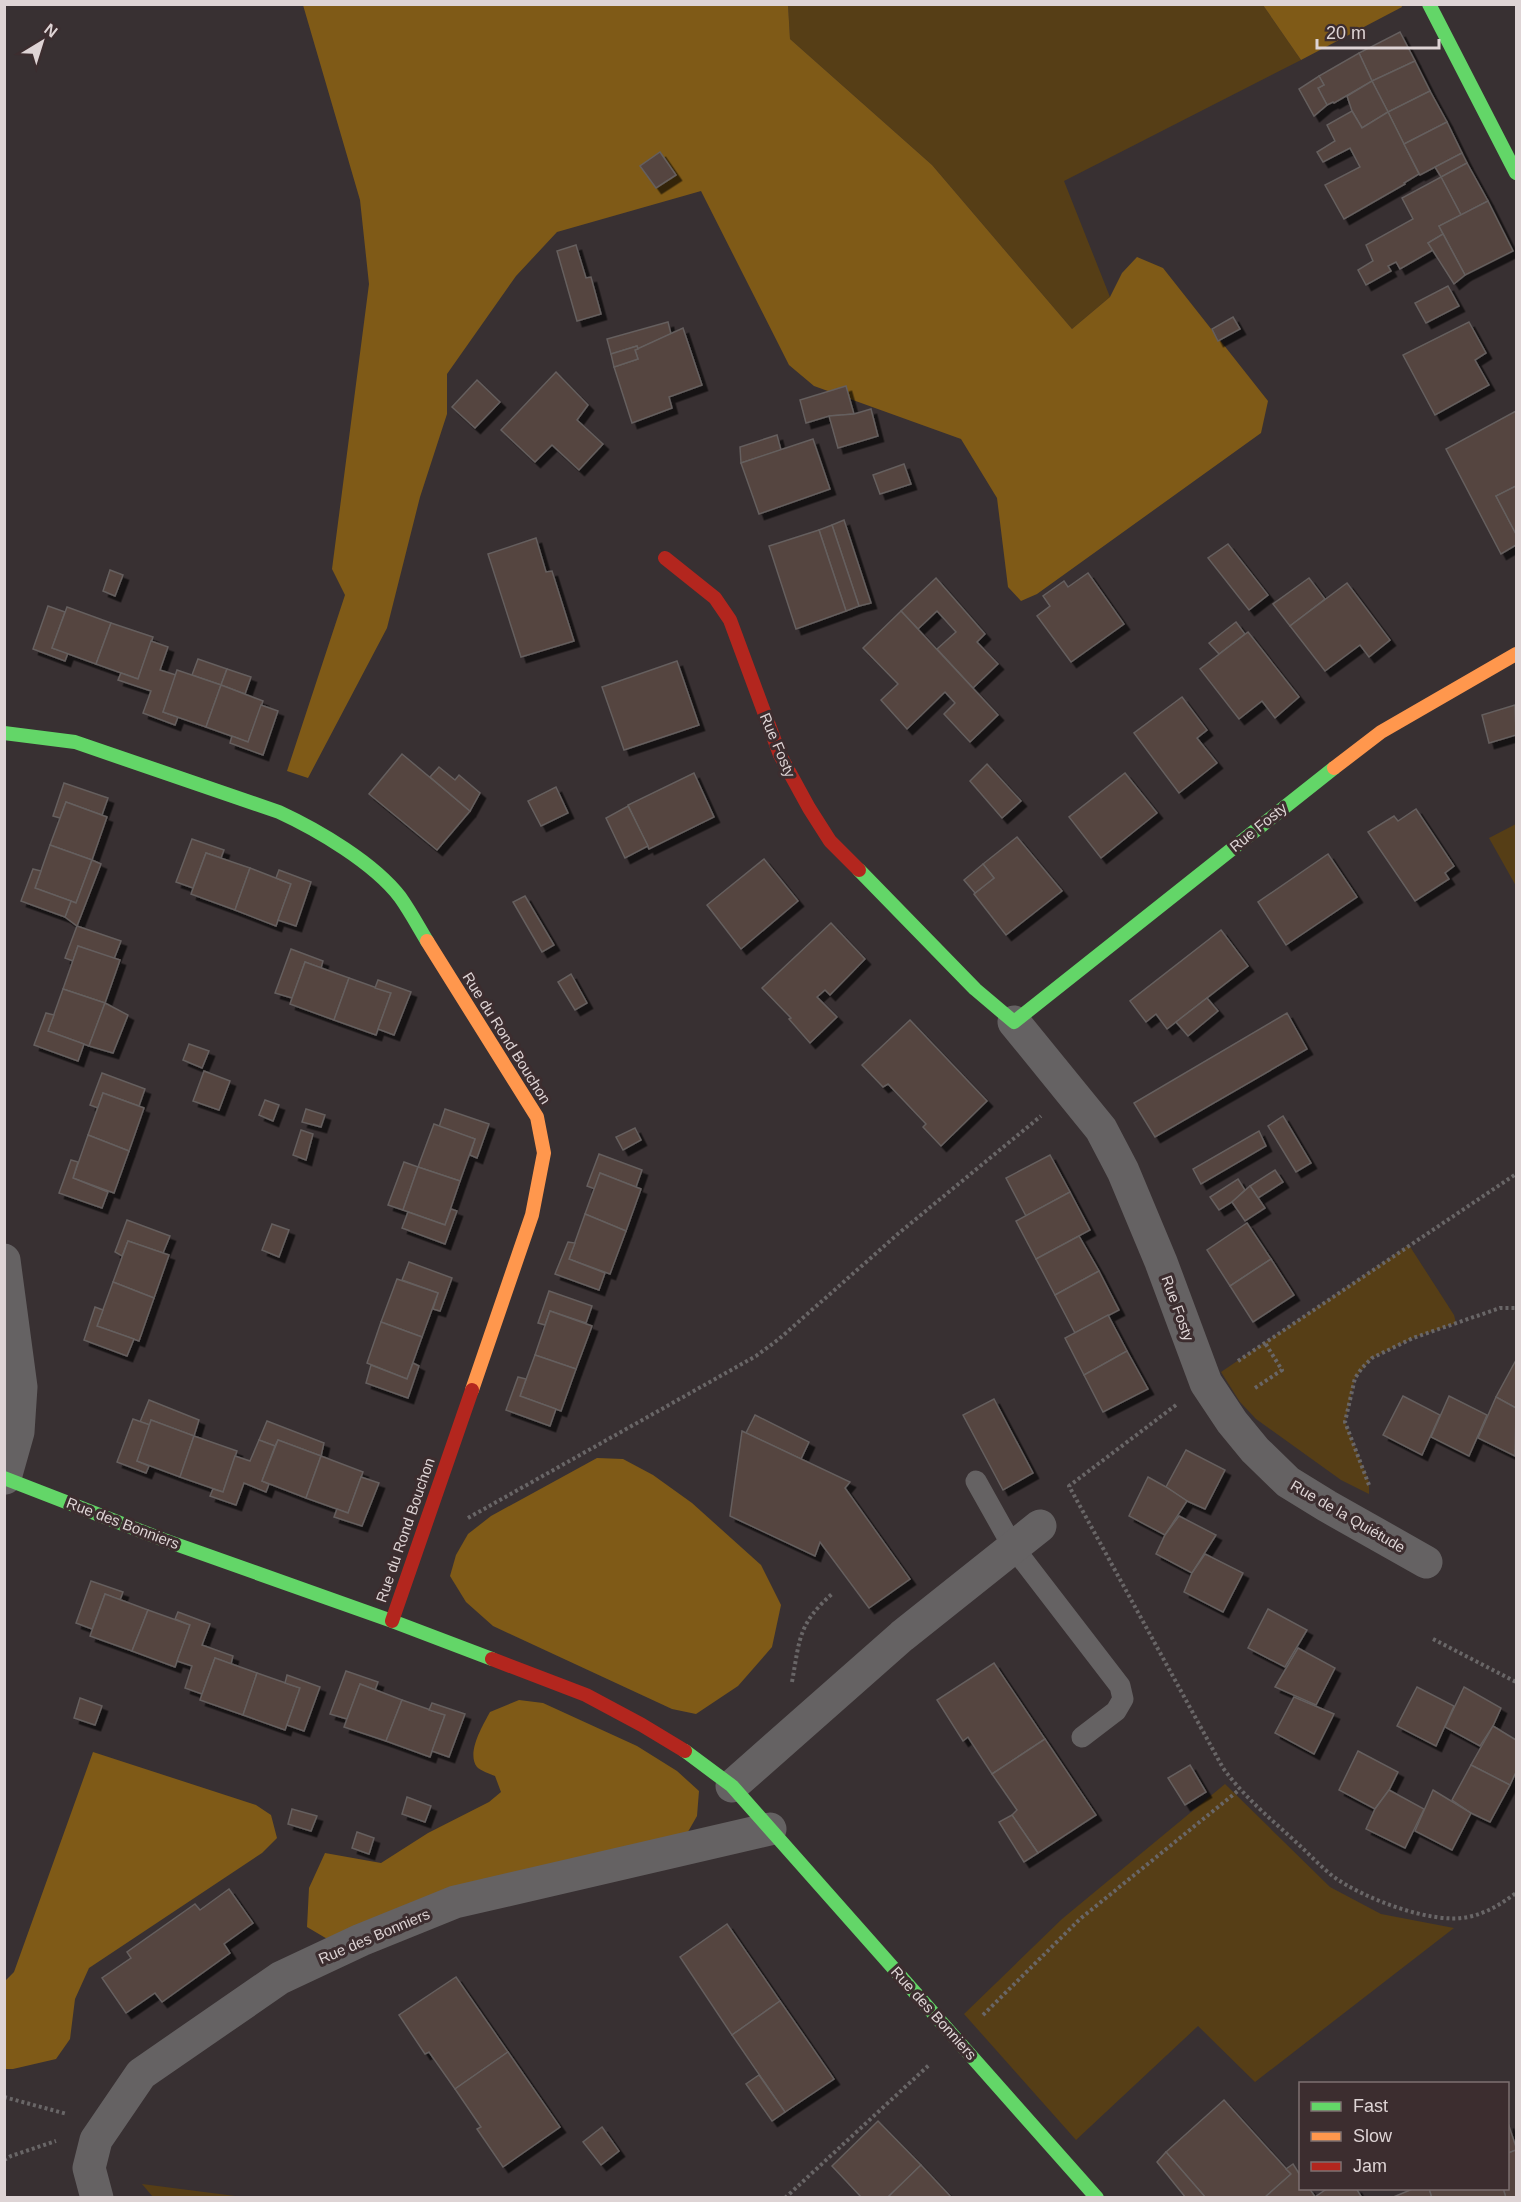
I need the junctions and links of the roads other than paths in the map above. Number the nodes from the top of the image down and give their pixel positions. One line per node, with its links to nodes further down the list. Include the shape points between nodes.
1 (1429, 4): 2 (street)
2 (1516, 173)
3 (665, 558): 6 (street, Rue Fosty, via 715,598 730,620 780,755 831,841 975,989)
4 (1516, 654): 6 (street, Rue Fosty, via 1381,732)
5 (4, 733): 14 (street, Rue du Rond Bouchon, via 75,742 279,812 312,826 342,846 399,896 537,1117 543,1153 532,1215)
6 (1014, 1022): 8 (street, Rue Fosty, via 1101,1129 1118,1161)
7 (4, 1260): 9 (street, via 21,1387 18,1432)
8 (1215, 1396): 13 (street, Rue de la Quiétude, via 1255,1450 1288,1482)
9 (5, 1478): 14 (street, Rue des Bonniers, via 164,1540)
10 (976, 1481): 12 (lane)
11 (1040, 1526): 12 (street)
12 (1013, 1547): 15 (lane, via 1120,1686 1124,1699 1116,1711); 16 (street, via 902,1636)
13 (1426, 1562)
14 (392, 1621): 16 (street, Rue des Bonniers, via 586,1695 686,1752)
15 (1082, 1737)
16 (732, 1786): 17 (street, Rue des Bonniers)
17 (770, 1829): 18 (street, Rue des Bonniers, via 455,1902 280,1978 141,2074 96,2140 89,2168); 19 (street, Rue des Bonniers)
18 (97, 2198)
19 (1097, 2198)

